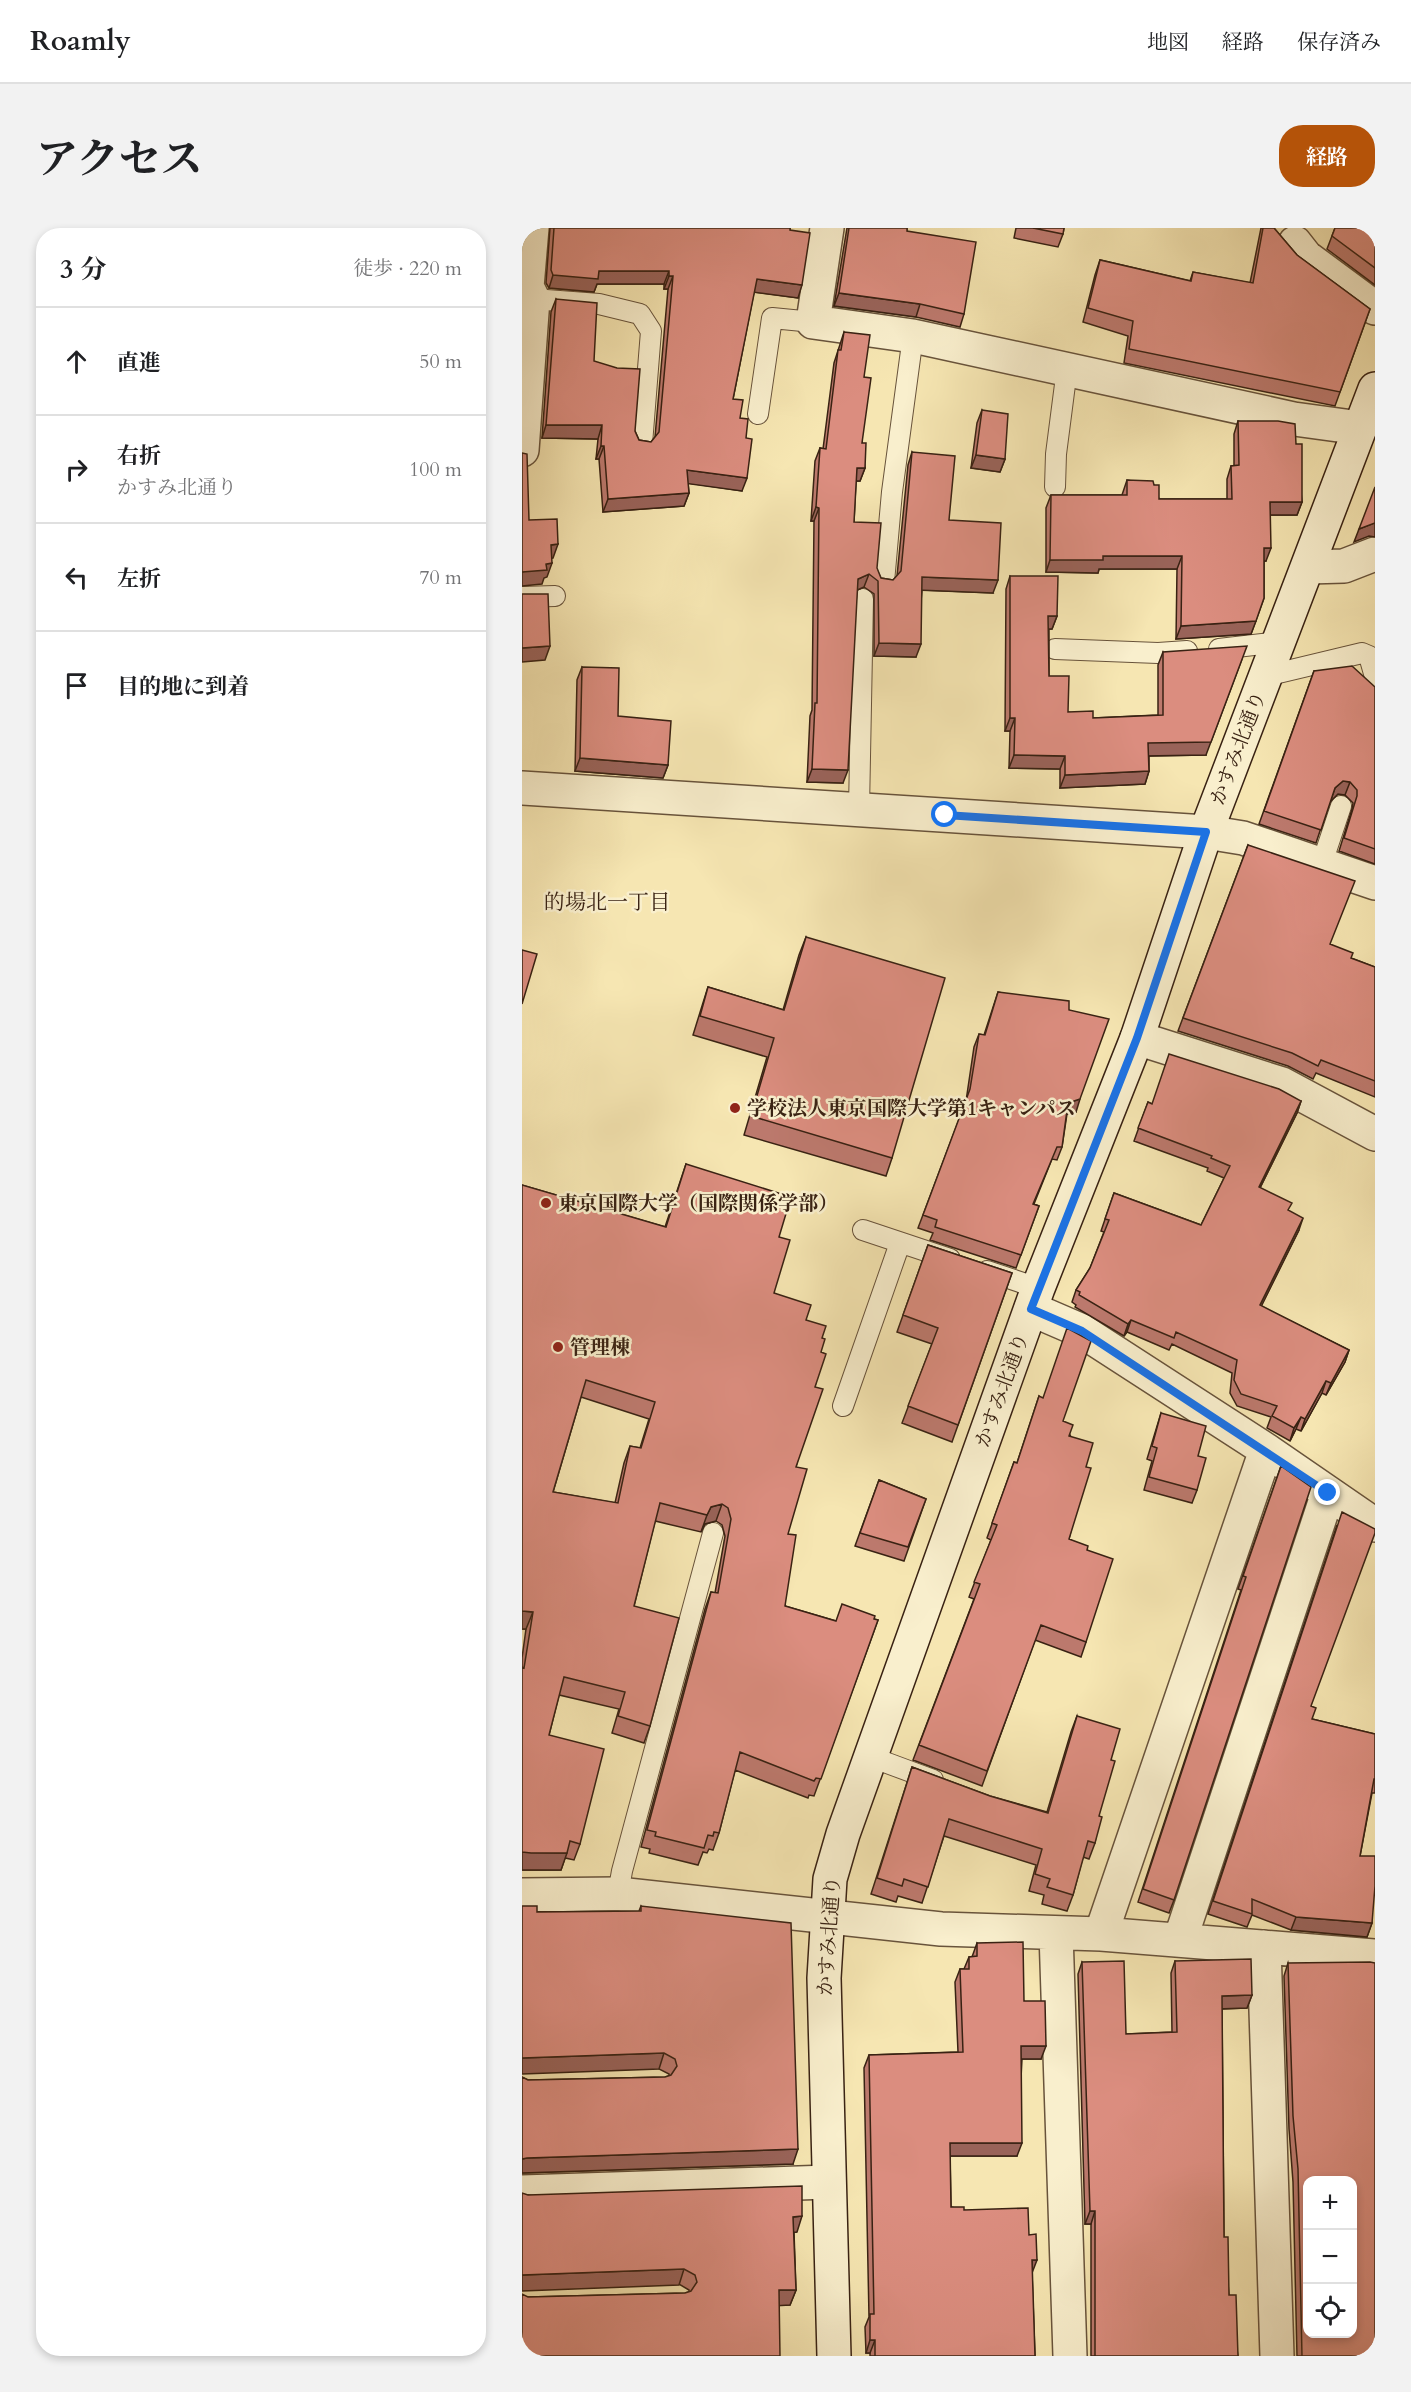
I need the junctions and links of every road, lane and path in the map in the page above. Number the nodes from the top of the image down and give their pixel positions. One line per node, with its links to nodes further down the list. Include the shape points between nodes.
1 (532, 228): 4 (street, via 527,287)
2 (827, 228): 6 (street)
3 (1294, 233): 5 (street, via 1306,257)
4 (533, 299): 11 (lane, via 599,304 640,314 651,332); 12 (street)
5 (1375, 308)
6 (813, 322): 7 (street); 10 (lane, via 772,318)
7 (913, 336): 8 (street); 16 (lane)
8 (1067, 369): 9 (street, via 1294,419); 13 (lane)
9 (1369, 408): 15 (street, かすみ北通り)
10 (758, 414)
11 (642, 444)
12 (522, 450)
13 (1055, 488)
14 (1375, 555): 15 (street, via 1344,566)
15 (1308, 567): 20 (street, かすみ北通り)
16 (884, 582)
17 (555, 596): 18 (lane)
18 (522, 597)
19 (863, 599): 26 (lane)
20 (1279, 642): 21 (lane, via 1158,653); 22 (street, かすみ北通り)
21 (1055, 649)
22 (1266, 676): 23 (lane, via 1362,653 1369,656); 27 (street, かすみ北通り)
23 (1375, 677)
24 (522, 788): 26 (street)
25 (1341, 806): 28 (lane)
26 (859, 809): 27 (street)
27 (1206, 832): 28 (street, via 1243,838); 30 (street, かすみ北通り)
28 (1322, 863): 29 (street)
29 (1375, 883)
30 (1137, 1038): 31 (street, via 1282,1084); 34 (street, かすみ北通り)
31 (1375, 1134)
32 (863, 1230): 33 (lane)
33 (900, 1243): 34 (lane); 35 (lane)
34 (1035, 1299): 36 (street); 40 (street, かすみ北通り)
35 (843, 1406)
36 (1266, 1450): 37 (street); 46 (street)
37 (1328, 1493): 38 (street); 47 (street)
38 (1375, 1525)
39 (713, 1533): 42 (lane, via 663,1711)
40 (871, 1757): 41 (lane); 44 (street, かすみ北通り, via 830,1879)
41 (946, 1785)
42 (618, 1894): 43 (street); 44 (street)
43 (522, 1895)
44 (826, 1917): 45 (street, via 941,1929); 50 (street, かすみ北通り)
45 (1056, 1933): 46 (street); 53 (street)
46 (1101, 1934): 47 (street)
47 (1180, 1940): 48 (street)
48 (1264, 1947): 49 (street); 54 (street)
49 (1375, 1956)
50 (828, 2182): 51 (street); 52 (street, かすみ北通り)
51 (522, 2192)
52 (834, 2356)
53 (1070, 2356)
54 (1277, 2356)

